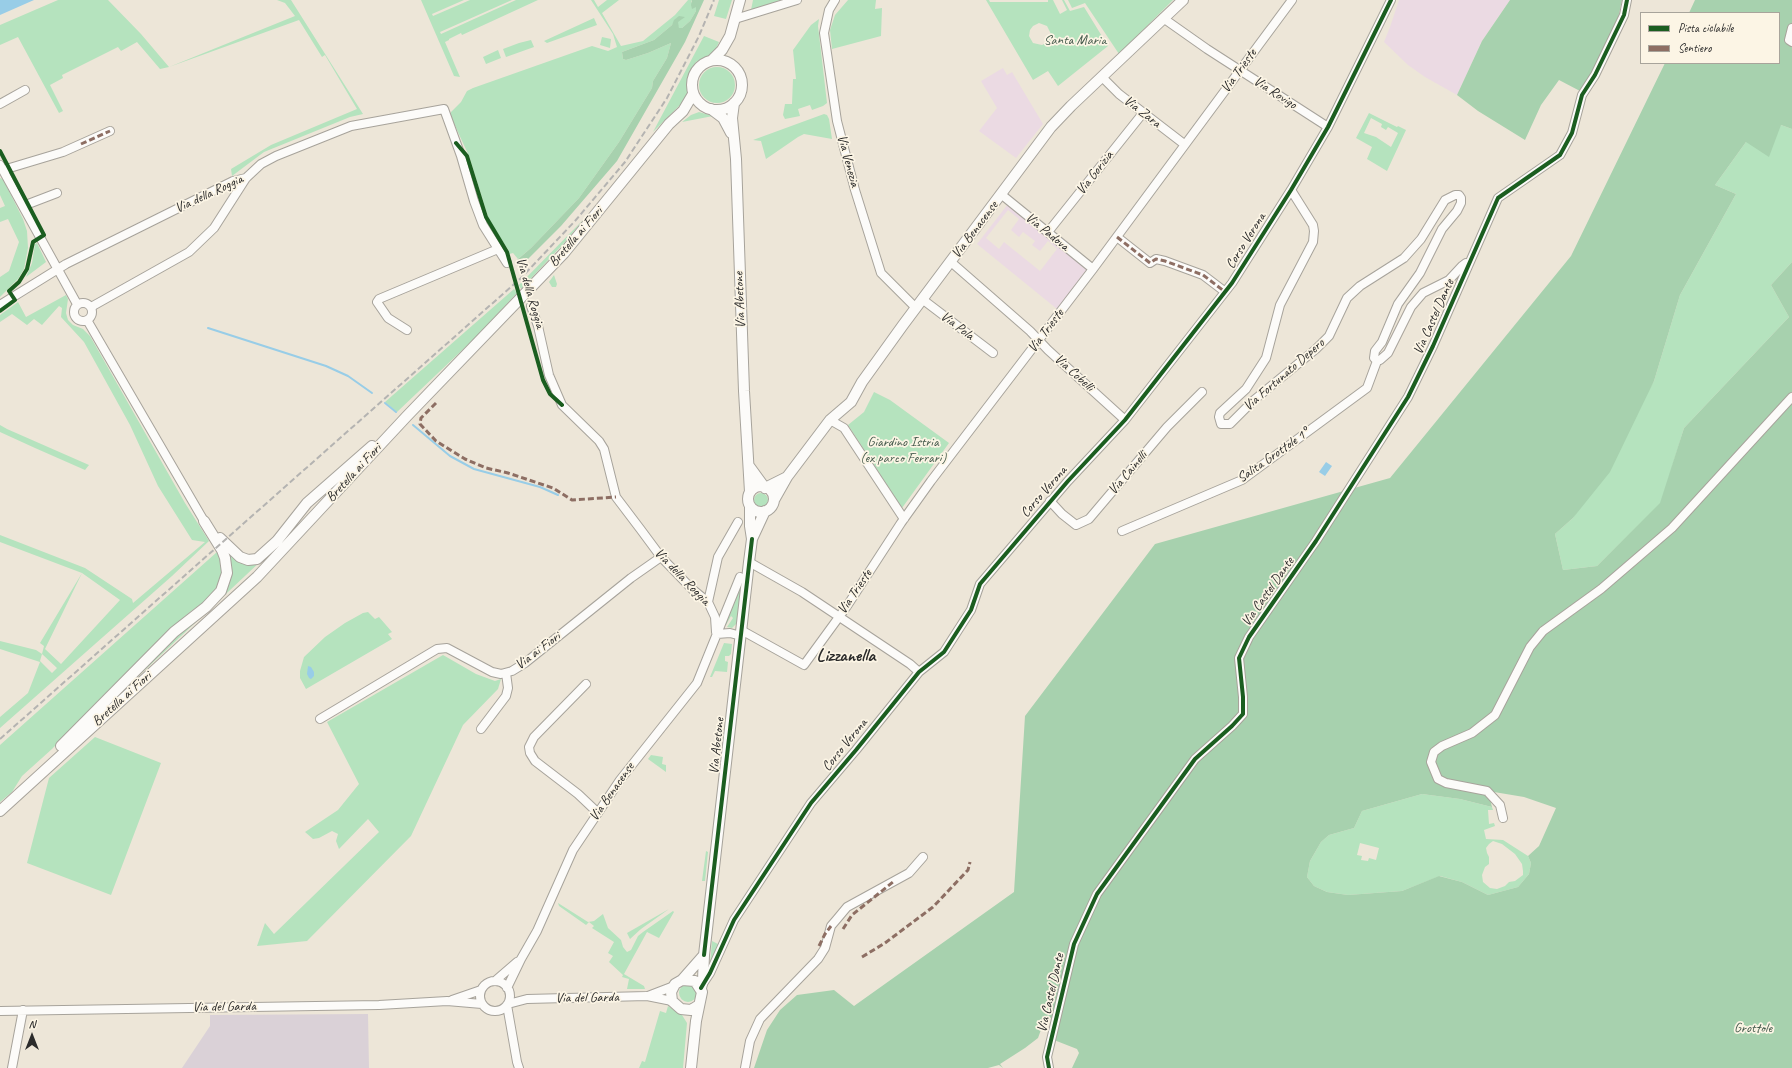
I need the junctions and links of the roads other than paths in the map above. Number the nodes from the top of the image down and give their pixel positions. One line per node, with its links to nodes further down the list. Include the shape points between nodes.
1 (740, 0): 9 (main road)
2 (798, 0): 9 (street)
3 (835, 0): 48 (street, Via Venezia, via 829,10 824,33 837,121 855,190 881,273)
4 (1183, 0): 8 (main road, Via Benacense)
5 (1292, 0): 15 (street, Via Trieste)
6 (1391, 0): 24 (street, Corso Verona)
7 (1627, 0): 39 (street, via 1624,16 1595,75 1582,95 1572,133 1560,155 1498,198)
8 (1163, 18): 15 (street, Via Rovigo); 16 (main road, Via Benacense)
9 (735, 19): 11 (main road)
10 (1792, 28): 12 (street, via 1789,40)
11 (730, 36): 13 (main road); 14 (main road, via 730,55)
12 (1792, 42)
13 (712, 60): 14 (main road, via 726,61); 18 (main road, via 704,63 693,76)
14 (734, 65): 19 (main road, via 742,81 740,95)
15 (1239, 70): 24 (street, Via Rovigo); 27 (street, Via Trieste)
16 (1102, 77): 23 (street, Via Zara); 32 (main road, Via Benacense, via 1051,127)
17 (25, 90): 20 (street)
18 (693, 94): 21 (main road); 22 (main road, Bretella ai Fiori)
19 (734, 103): 21 (main road, via 724,109); 26 (main road, Via Abetone)
20 (0, 104)
21 (705, 106): 22 (main road, Bretella ai Fiori); 26 (main road, via 723,118)
22 (683, 111): 56 (main road, Bretella ai Fiori, via 669,124 564,253)
23 (1143, 113): 27 (street, Via Zara); 34 (street, Via Gorizia)
24 (1328, 127): 30 (street, Corso Verona)
25 (110, 131): 28 (street, via 63,152)
26 (733, 136): 59 (main road, Via Abetone)
27 (1184, 144): 35 (street, Via Trieste)
28 (2, 168): 33 (street)
29 (246, 178): 36 (street, Via della Roggia, via 266,162 337,130 370,121 444,109 483,225); 40 (street, Via della Roggia, via 233,180); 46 (street, via 214,228 189,252)
30 (1291, 190): 42 (street, Corso Verona, via 1232,283); 53 (street, Via Fortunato Depero, via 1313,225 1312,242 1280,305 1264,362 1246,389 1220,413 1219,421 1226,425 1230,424 1254,400 1316,349 1329,336 1347,298 1360,286 1404,258 1421,238 1445,200 1459,195 1461,203 1457,211 1442,229 1420,273 1398,304 1375,351 1374,358)
31 (57, 193): 33 (street)
32 (1002, 195): 34 (street, Via Padova); 37 (main road, Via Benacense)
33 (23, 206): 40 (street)
34 (1048, 232): 41 (street, Via Padova)
35 (1117, 237): 41 (street, Via Trieste); 42 (street, via 1150,263 1156,259 1165,260 1203,275)
36 (498, 249): 38 (street, Via della Roggia); 50 (street, Via della Roggia, via 379,299 378,302 388,318)
37 (951, 262): 43 (main road, Via Benacense); 51 (street, Via Cobelli)
38 (507, 263)
39 (1469, 264): 53 (street, via 1466,263 1449,280 1417,298 1388,353); 114 (street, Via Castel Dante, via 1408,397 1316,541 1249,638 1239,658 1243,714 1195,759 1097,894 1074,944 1047,1057)
40 (57, 269): 44 (street); 45 (street, Via della Roggia)
41 (1093, 269): 51 (street, Via Trieste)
42 (1224, 291): 58 (street, Corso Verona)
43 (922, 299): 48 (main road, Via Benacense); 52 (street, Via Pola)
44 (77, 304): 46 (street, via 83,302); 49 (street, via 73,310 74,316 81,321)
45 (0, 305)
46 (91, 306): 49 (street, via 92,314)
47 (531, 306): 72 (street, Via della Roggia, via 549,375 562,405 599,441 604,449 616,497)
48 (916, 308): 57 (main road, Via Benacense, via 862,382 851,402)
49 (87, 320): 68 (street)
50 (407, 330)
51 (1039, 340): 58 (street, Via Cobelli); 67 (street, Via Trieste)
52 (993, 353)
53 (1377, 361): 70 (street, Salita Grottole 1°, via 1366,388 1242,480)
54 (1202, 392): 64 (street, Via Cainelli, via 1167,427 1089,519 1076,525)
55 (1792, 397): 87 (street, via 1672,528 1601,589 1543,631 1530,647 1495,715 1472,733 1434,752 1431,762 1438,779 1487,791 1500,805)
56 (407, 416): 68 (main road, via 306,503 277,541 256,559 240,557); 84 (main road, Bretella ai Fiori, via 256,577)
57 (830, 420): 60 (main road, Via Benacense); 67 (street, via 844,428)
58 (1125, 420): 64 (street, Corso Verona)
59 (748, 464): 61 (main road); 62 (main road, Via Abetone)
60 (787, 477): 61 (main road, Via Benacense); 63 (main road, Via Benacense)
61 (765, 488): 62 (main road, via 757,487); 63 (main road, via 772,493)
62 (750, 492): 65 (main road)
63 (774, 500): 66 (main road, via 771,507)
64 (1050, 502): 79 (street, Corso Verona, via 980,584 971,610 944,652)
65 (750, 506): 66 (main road, via 758,512); 71 (main road)
66 (765, 511): 71 (main road)
67 (904, 519): 76 (street, Via Trieste)
68 (204, 521): 84 (main road, via 225,558 227,573 221,591 163,644)
69 (738, 522): 75 (street, via 718,557)
70 (1122, 530)
71 (752, 538): 73 (main road, Via Abetone)
72 (661, 557): 75 (street, Via della Roggia, via 692,590); 80 (street, Via ai Fiori, via 525,663)
73 (749, 562): 76 (street, via 784,581); 77 (main road, Via Abetone)
74 (740, 577): 78 (street, Via Benacense)
75 (708, 602): 78 (street, Via della Roggia, via 716,617)
76 (839, 617): 77 (street, Via Trieste, via 804,665); 79 (street)
77 (741, 633): 78 (street); 89 (main road, Via Abetone)
78 (716, 634): 86 (street, Via Benacense, via 697,683)
79 (919, 672): 94 (street, Corso Verona, via 811,803 734,920)
80 (506, 673): 82 (street, Via ai Fiori, via 492,672 447,648 437,649); 83 (street, via 506,696)
81 (586, 684): 86 (street, via 534,737 529,747 535,761)
82 (320, 719)
83 (481, 729)
84 (15, 797): 85 (main road, Bretella ai Fiori)
85 (0, 811)
86 (597, 812): 90 (street, Via Benacense, via 573,850)
87 (1503, 818)
88 (923, 857): 113 (street, via 909,873 847,907 831,926 825,948 818,959 760,1019 750,1041)
89 (704, 956): 91 (main road); 94 (main road, Via Abetone)
90 (521, 959): 92 (street); 96 (street)
91 (682, 980): 93 (main road); 94 (main road, via 695,981)
92 (495, 981): 95 (street, via 486,984); 96 (street, via 502,983)
93 (674, 986): 97 (street, Via del Garda); 100 (main road, via 671,992)
94 (701, 988): 103 (main road)
95 (481, 990): 99 (street, Via del Garda); 101 (street)
96 (508, 991): 98 (street, Via del Garda); 102 (street)
97 (647, 996): 98 (street, Via del Garda); 100 (street, Via del Garda)
98 (526, 999): 102 (street, Via del Garda)
99 (447, 1001): 101 (street, Via del Garda); 105 (street, Via del Garda, via 379,1005)
100 (672, 1001): 106 (main road, via 678,1008)
101 (482, 1004): 107 (street, via 490,1011)
102 (507, 1004): 107 (street); 108 (street)
103 (699, 1005): 106 (main road); 109 (main road)
104 (0, 1010): 105 (street, Via del Garda)
105 (23, 1010): 111 (street)
106 (686, 1010): 109 (main road)
107 (500, 1011): 108 (street)
108 (509, 1019): 110 (street)
109 (696, 1021): 112 (main road)
110 (516, 1066)
111 (12, 1068)
112 (691, 1068)
113 (745, 1068)
114 (1049, 1068)

